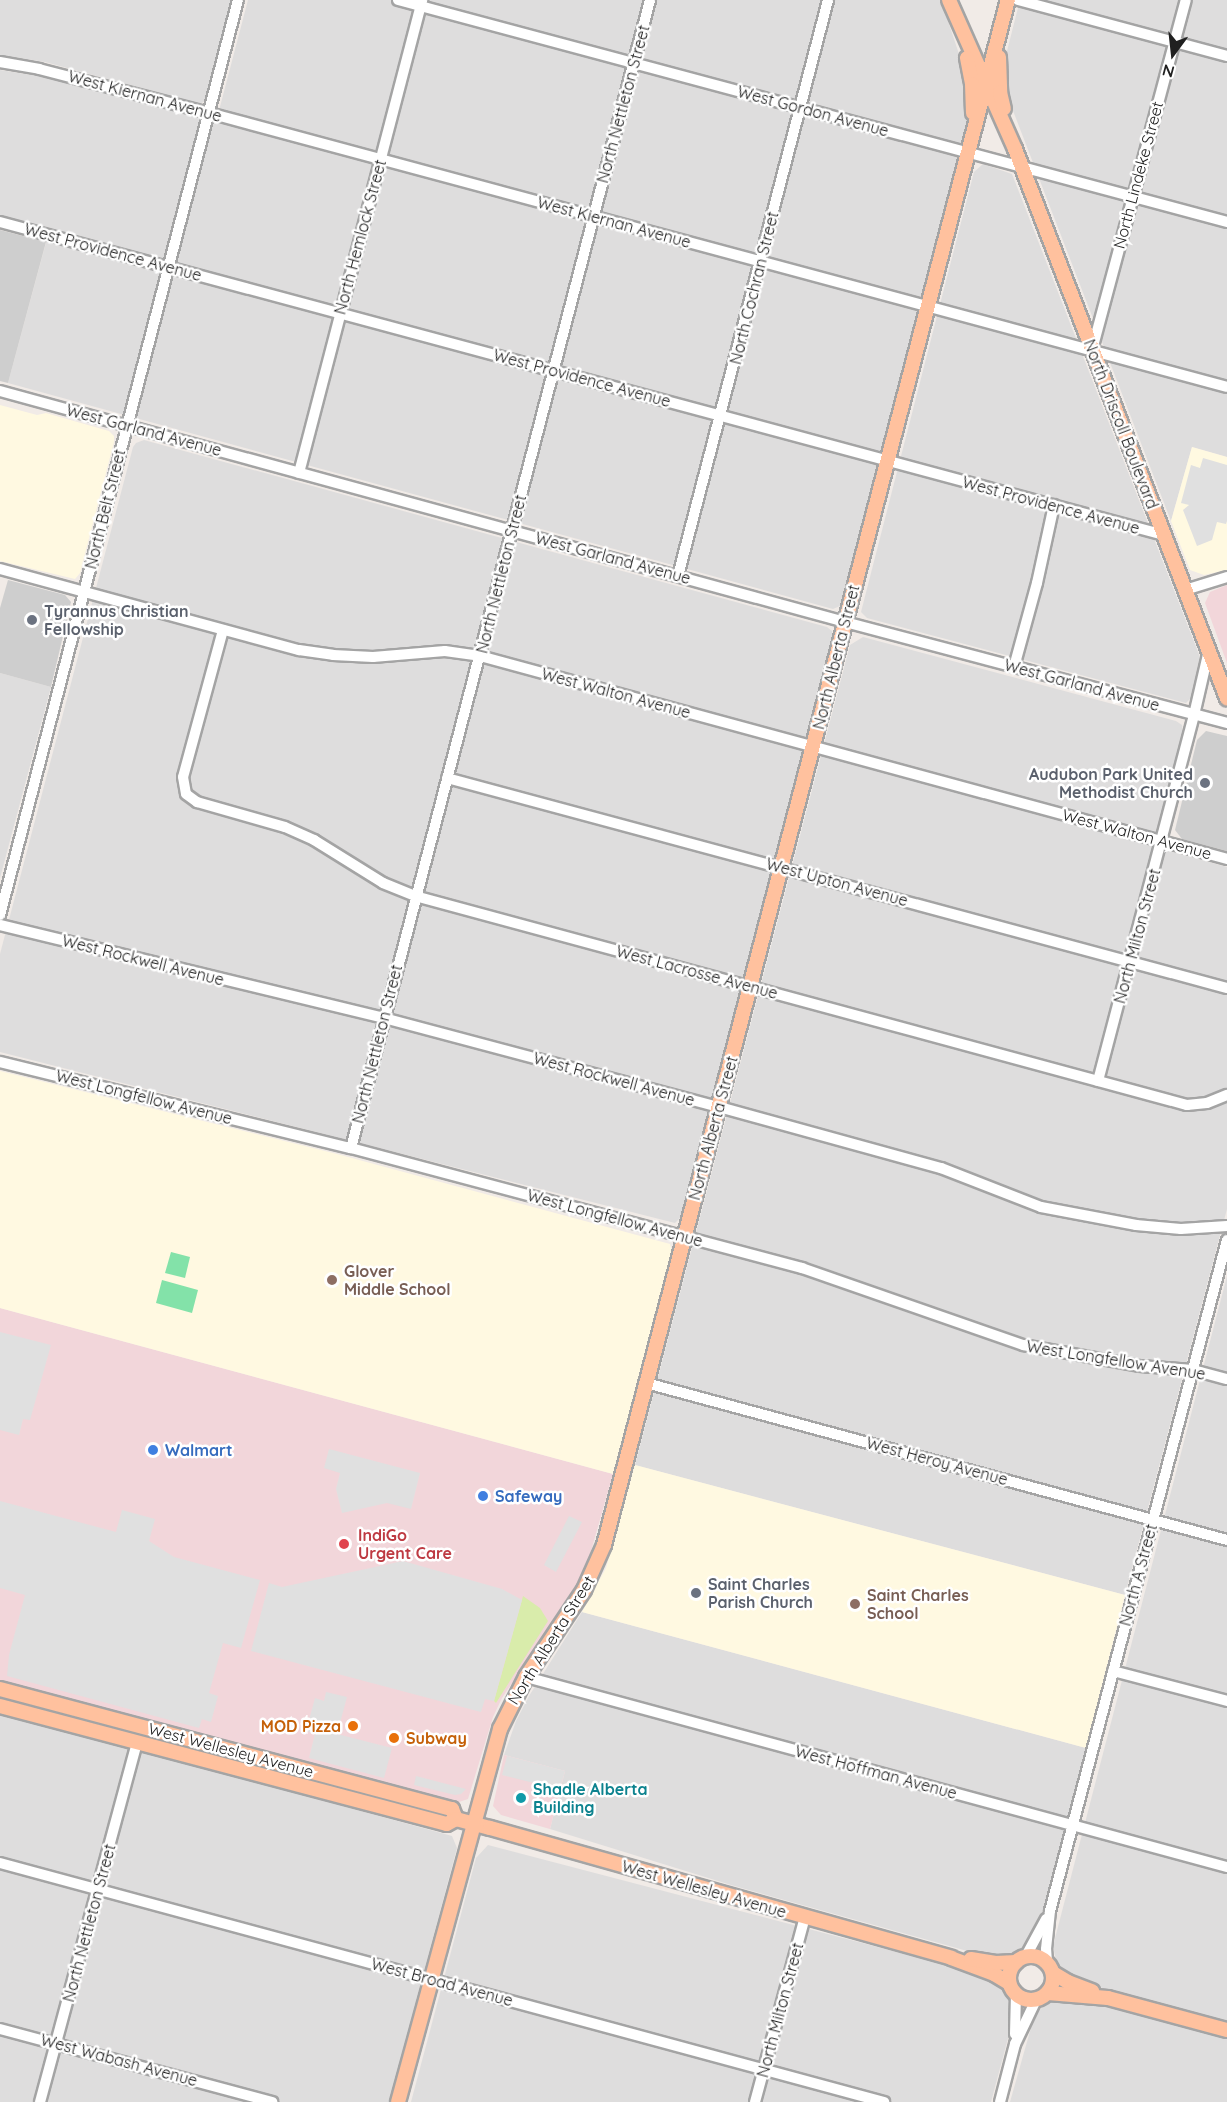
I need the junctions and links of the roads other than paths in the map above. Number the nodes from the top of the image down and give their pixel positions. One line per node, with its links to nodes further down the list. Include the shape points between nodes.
1 (238, 0): 18 (street, North Belt Street)
2 (398, 0): 9 (street, West Gordon Avenue)
3 (650, 0): 15 (street, North Nettleton Street)
4 (828, 0): 17 (street, North Cochran Street)
5 (949, 0): 11 (main road, North Driscoll Boulevard)
6 (1008, 0): 10 (main road, North Alberta Street)
7 (1018, 0): 12 (street)
8 (1186, 0): 12 (street, North Lindeke Street)
9 (422, 3): 15 (street, West Gordon Avenue); 22 (street, North Hemlock Street)
10 (1003, 18): 16 (main road, North Alberta Street); 20 (main road, North Driscoll Boulevard, via 1000,92)
11 (961, 29): 16 (main road, North Driscoll Boulevard); 19 (main road, North Alberta Street, via 972,84)
12 (1174, 42): 13 (street); 24 (street, North Lindeke Street)
13 (1227, 56)
14 (0, 62): 18 (street, West Kiernan Avenue)
15 (633, 63): 17 (street, West Gordon Avenue); 25 (street, North Nettleton Street)
16 (986, 85): 19 (main road, North Alberta Street); 20 (main road, North Driscoll Boulevard)
17 (801, 107): 21 (street, West Gordon Avenue); 28 (street, North Cochran Street)
18 (209, 113): 22 (street, West Kiernan Avenue); 29 (street, North Belt Street)
19 (973, 131): 21 (main road, North Alberta Street)
20 (1015, 149): 23 (main road, North Driscoll Boulevard)
21 (968, 153): 23 (street, West Gordon Avenue); 30 (main road, North Alberta Street)
22 (381, 159): 25 (street, West Kiernan Avenue); 31 (street, North Hemlock Street)
23 (1022, 167): 24 (street, West Gordon Avenue); 32 (main road, North Driscoll Boulevard)
24 (1134, 197): 27 (street, West Gordon Avenue); 32 (street, North Lindeke Street)
25 (594, 216): 28 (street, West Kiernan Avenue); 33 (street, North Nettleton Street)
26 (0, 222): 29 (street, West Providence Avenue)
27 (1227, 222)
28 (760, 261): 30 (street, West Kiernan Avenue); 36 (street, North Cochran Street)
29 (168, 267): 31 (street, West Providence Avenue); 37 (street, North Belt Street)
30 (927, 306): 32 (street, West Kiernan Avenue); 38 (main road, North Alberta Street)
31 (340, 313): 33 (street, West Providence Avenue); 39 (street, North Hemlock Street)
32 (1092, 350): 34 (street, West Kiernan Avenue); 42 (main road, North Driscoll Boulevard)
33 (554, 371): 36 (street, West Providence Avenue); 41 (street, North Nettleton Street)
34 (1227, 387)
35 (0, 391): 37 (street, West Garland Avenue)
36 (722, 415): 38 (street, West Providence Avenue); 44 (street, North Cochran Street)
37 (126, 425): 39 (street, West Garland Avenue); 47 (street, North Belt Street)
38 (887, 460): 40 (street, West Providence Avenue); 48 (main road, North Alberta Street)
39 (299, 474): 41 (street, West Garland Avenue)
40 (1054, 505): 42 (street, West Providence Avenue); 52 (street)
41 (512, 531): 44 (street, West Garland Avenue); 51 (street, North Nettleton Street)
42 (1164, 535): 46 (main road, North Driscoll Boulevard)
43 (0, 569): 47 (street, West Walton Avenue)
44 (678, 576): 48 (street, West Garland Avenue)
45 (1227, 577): 46 (street)
46 (1185, 590): 50 (main road, North Driscoll Boulevard)
47 (84, 592): 49 (street, West Walton Avenue); 62 (street, North Belt Street)
48 (845, 622): 52 (street, West Garland Avenue); 56 (main road, North Alberta Street)
49 (223, 630): 51 (street, West Walton Avenue, via 333,655 373,657 445,651); 61 (street, West Lacrosse Avenue, via 185,764 184,790 197,801 285,827 314,840 383,883)
50 (1209, 650): 53 (main road, North Driscoll Boulevard); 54 (street, North Milton Street)
51 (480, 656): 56 (street, West Walton Avenue); 57 (street, North Nettleton Street)
52 (1014, 667): 54 (street, West Garland Avenue)
53 (1227, 698)
54 (1194, 715): 55 (street, West Garland Avenue); 58 (street, North Milton Street)
55 (1227, 723)
56 (813, 746): 58 (street, West Walton Avenue); 60 (main road, North Alberta Street)
57 (447, 778): 60 (street, West Upton Avenue); 61 (street, North Nettleton Street)
58 (1161, 841): 59 (street, West Walton Avenue); 64 (street, North Milton Street)
59 (1227, 859)
60 (782, 866): 64 (street, West Upton Avenue); 65 (main road, North Alberta Street)
61 (415, 896): 65 (street, West Lacrosse Avenue); 67 (street, North Nettleton Street)
62 (0, 915)
63 (0, 925): 67 (street, West Rockwell Avenue)
64 (1130, 962): 66 (street, West Upton Avenue); 69 (street, North Milton Street)
65 (750, 986): 69 (street, West Lacrosse Avenue); 71 (main road, North Alberta Street)
66 (1227, 988)
67 (384, 1018): 71 (street, West Rockwell Avenue); 72 (street, North Nettleton Street)
68 (0, 1062): 72 (street, West Longfellow Avenue)
69 (1098, 1081): 70 (street, West Lacrosse Avenue, via 1186,1105 1207,1103)
70 (1227, 1095)
71 (719, 1107): 73 (street, West Rockwell Avenue, via 941,1168 1041,1206 1136,1225 1181,1229); 74 (main road, North Alberta Street)
72 (351, 1148): 74 (street, West Longfellow Avenue)
73 (1227, 1226)
74 (684, 1236): 76 (street, West Longfellow Avenue, via 802,1268 1023,1345 1130,1364); 78 (main road, North Alberta Street)
75 (1227, 1240): 76 (street, North A Street)
76 (1193, 1370): 77 (street, West Longfellow Avenue); 79 (street, North A Street)
77 (1227, 1378)
78 (646, 1383): 79 (street, West Heroy Avenue); 82 (main road, North Alberta Street, via 595,1569)
79 (1153, 1520): 80 (street, West Heroy Avenue); 81 (street, North A Street)
80 (1227, 1540)
81 (1113, 1671): 84 (street); 92 (street, North A Street)
82 (526, 1677): 91 (main road, North Alberta Street, via 498,1735); 92 (street, West Hoffman Avenue)
83 (0, 1689): 87 (main road, West Wellesley Avenue)
84 (1227, 1701)
85 (0, 1706): 86 (main road, West Wellesley Avenue)
86 (136, 1743): 88 (main road, West Wellesley Avenue); 95 (street, North Nettleton Street)
87 (221, 1748): 88 (main road); 89 (main road); 90 (main road, West Wellesley Avenue, via 452,1809)
88 (167, 1751): 89 (main road, West Wellesley Avenue)
89 (256, 1774): 90 (main road, West Wellesley Avenue, via 447,1824)
90 (456, 1819): 91 (main road, West Wellesley Avenue)
91 (474, 1824): 97 (main road, West Wellesley Avenue); 101 (main road, North Alberta Street)
92 (1072, 1825): 94 (street, West Hoffman Avenue); 96 (street, North A Street)
93 (0, 1863): 95 (street, West Broad Avenue)
94 (1227, 1867)
95 (98, 1889): 101 (street, West Broad Avenue); 107 (street, North Nettleton Street)
96 (1050, 1911): 99 (street, North A Street); 100 (street, North A Street, via 1046,1938)
97 (805, 1917): 98 (main road, West Wellesley Avenue); 109 (street, North Milton Street)
98 (951, 1958): 99 (main road, West Wellesley Avenue); 102 (main road, West Wellesley Avenue, via 994,1974)
99 (1021, 1959): 100 (main road, via 1038,1955); 102 (main road, via 1009,1972)
100 (1050, 1968): 103 (main road); 104 (main road, via 1068,1982)
101 (432, 1979): 109 (street, West Broad Avenue); 112 (main road, North Alberta Street)
102 (1013, 1989): 103 (main road, via 1025,1999); 108 (street)
103 (1042, 1997): 104 (main road); 108 (street, via 1028,2013)
104 (1108, 1998): 106 (main road)
105 (0, 2029): 107 (street, West Wabash Avenue)
106 (1227, 2030)
107 (56, 2043): 110 (street, North Nettleton Street); 111 (street, West Wabash Avenue)
108 (1015, 2044): 115 (street)
109 (764, 2069): 113 (street, North Milton Street); 114 (street, West Broad Avenue)
110 (40, 2102)
111 (272, 2102)
112 (398, 2102)
113 (755, 2102)
114 (885, 2102)
115 (1000, 2102)

